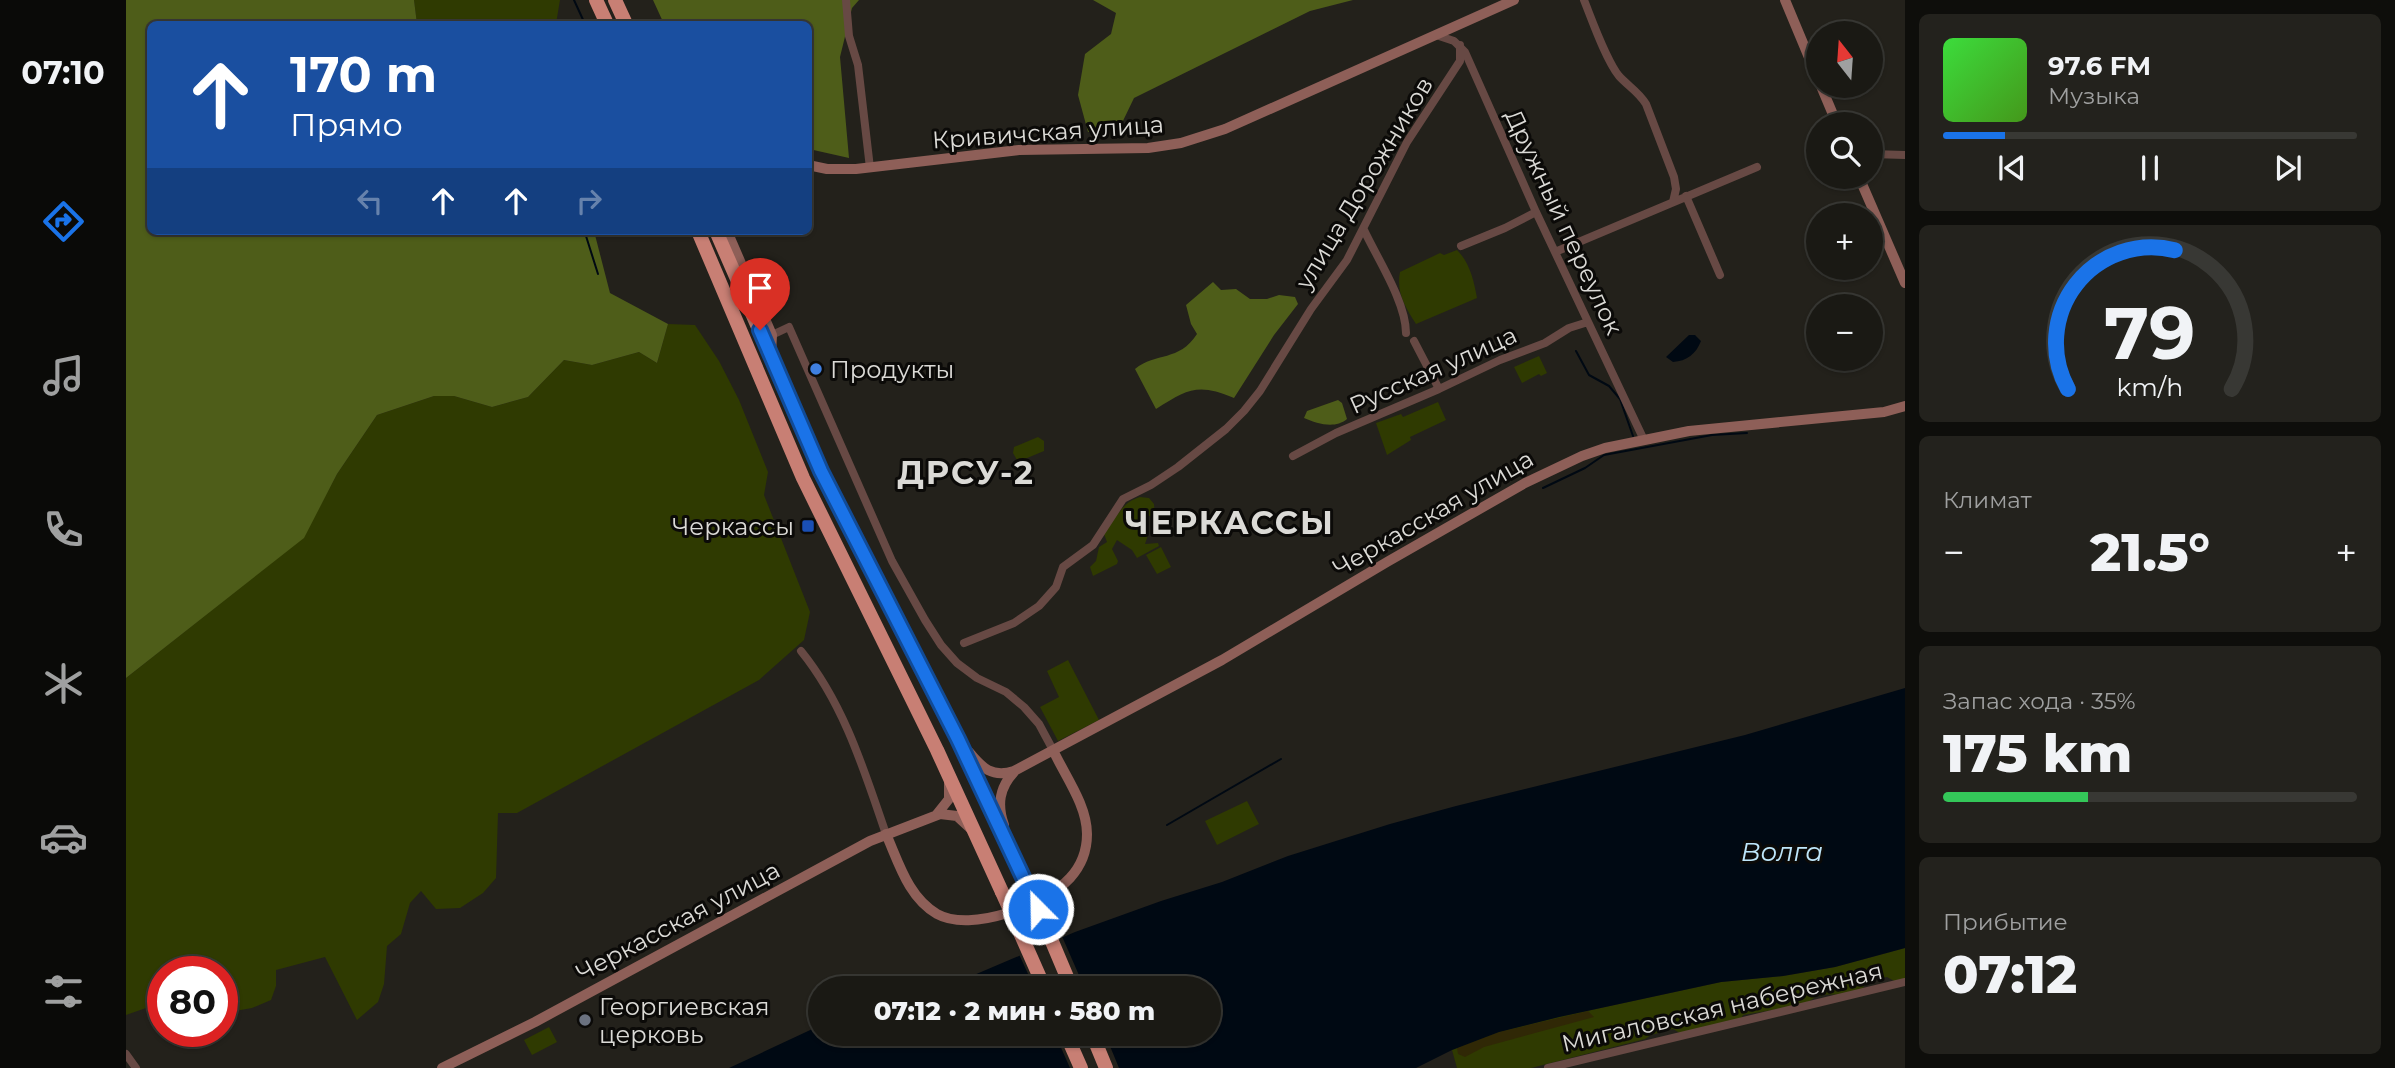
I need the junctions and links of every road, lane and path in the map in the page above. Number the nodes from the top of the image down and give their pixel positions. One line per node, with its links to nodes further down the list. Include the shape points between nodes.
1 (596, 0): 7 (highway)
2 (615, 0): 8 (highway)
3 (846, 0): 16 (street)
4 (1514, 0): 9 (street, Кривичская улица)
5 (1584, 0): 19 (street, via 1613,66 1646,104 1675,181)
6 (1785, 0): 11 (street)
7 (606, 21)
8 (625, 21)
9 (1436, 36): 10 (street); 16 (street, Кривичская улица, via 1225,129 1181,143 1149,148 1019,150)
10 (1460, 45): 20 (street, Дружный переулок); 21 (street, улица Дорожников, via 1460,61 1407,142)
11 (1806, 50)
12 (1883, 154): 13 (street)
13 (1905, 155)
14 (812, 166): 16 (street, Кривичская улица)
15 (1757, 167): 18 (street)
16 (870, 168)
17 (1864, 189): 28 (street)
18 (1686, 196): 19 (street); 27 (street)
19 (1673, 202): 26 (street)
20 (1536, 212): 25 (street); 26 (street, Дружный переулок)
21 (1364, 230): 30 (street, via 1395,295); 38 (street, улица Дорожников, via 1244,411 1178,467 1123,499 1093,545 1063,567 1056,587 1039,606 1014,623)
22 (700, 235): 41 (highway, via 803,478)
23 (718, 235): 33 (highway)
24 (728, 235): 31 (street)
25 (1461, 246)
26 (1555, 252): 29 (street, Дружный переулок)
27 (1720, 275)
28 (1905, 283)
29 (1588, 322): 34 (street, Русская улица); 36 (street, Дружный переулок)
30 (1406, 333)
31 (772, 335): 33 (street); 42 (street, via 789,327 892,561 941,645 970,673 1024,707)
32 (1414, 341): 34 (street)
33 (771, 354): 40 (highway, via 821,471)
34 (1439, 389): 37 (street, Русская улица)
35 (1905, 407): 36 (street, Черкасская улица)
36 (1644, 440): 42 (street, Черкасская улица, via 1591,453 1525,483 1222,660)
37 (1293, 456)
38 (964, 643)
39 (801, 651): 45 (street, via 843,719)
40 (958, 739): 43 (street, Черкасская улица, via 986,771 1003,774); 46 (highway)
41 (937, 750): 44 (street, via 950,793); 47 (highway)
42 (1053, 750): 43 (street, Черкасская улица); 45 (street, via 1083,813 1087,841 1070,878 1037,900 978,921 945,918 913,893)
43 (1019, 768): 46 (street, via 1005,783 1000,802)
44 (935, 815): 45 (street, Черкасская улица); 47 (street, via 949,814 964,821)
45 (886, 834): 55 (street, Черкасская улица)
46 (1018, 864): 49 (highway, bridge)
47 (994, 874): 48 (highway, bridge)
48 (1039, 976)
49 (1066, 976)
50 (1905, 982): 58 (street, Мигаловская набережная)
51 (1071, 1046): 56 (highway)
52 (1096, 1046): 57 (highway)
53 (126, 1054): 54 (street)
54 (136, 1068)
55 (442, 1068)
56 (1081, 1068)
57 (1106, 1068)
58 (1548, 1068)

